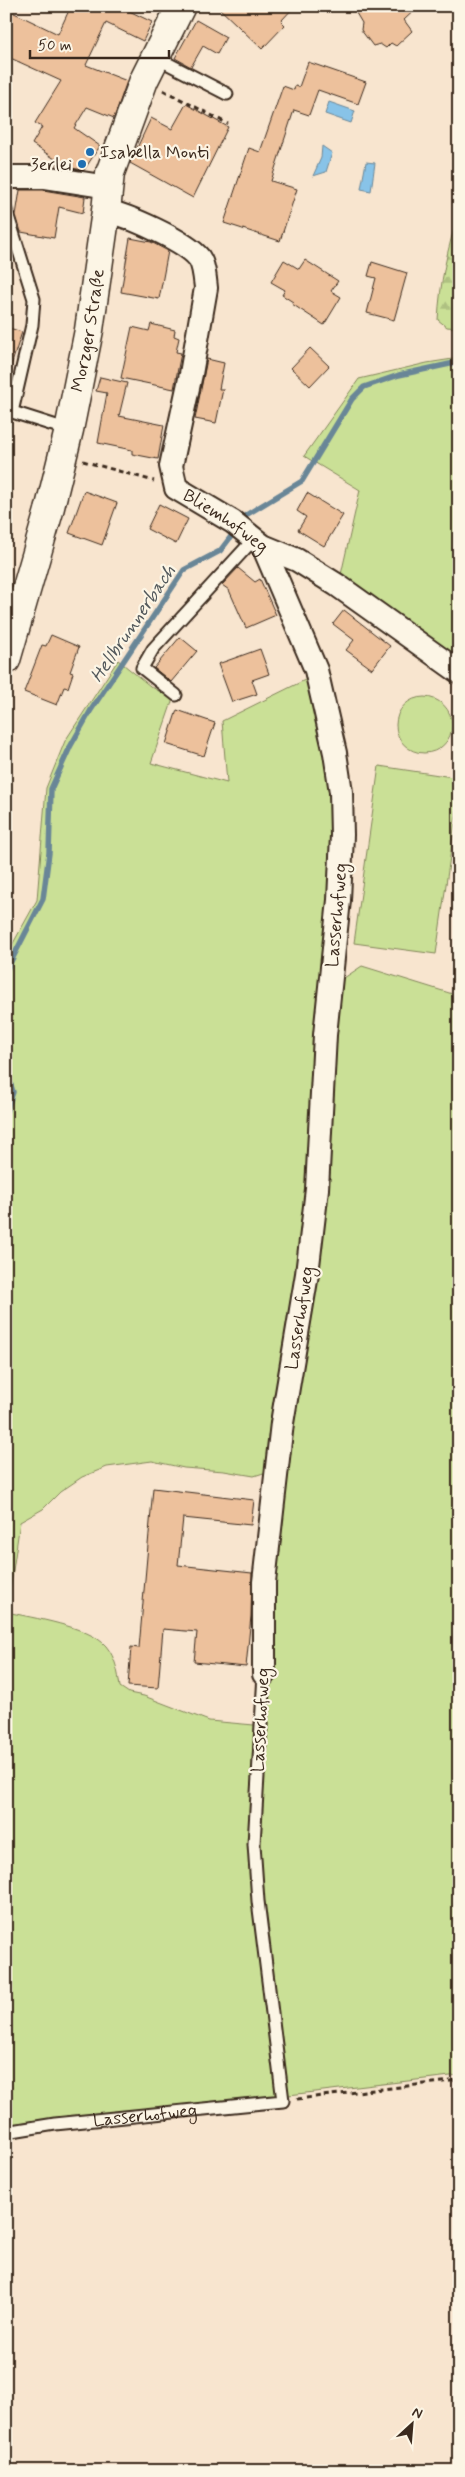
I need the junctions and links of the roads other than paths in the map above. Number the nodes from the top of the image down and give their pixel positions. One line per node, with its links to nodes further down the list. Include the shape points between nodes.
1 (181, 6): 2 (street, Morzger Straße)
2 (154, 57): 3 (lane); 5 (street, Morzger Straße, via 121,138 110,173)
3 (226, 94)
4 (6, 177): 5 (street, Bliemhofweg, via 44,177)
5 (107, 198): 8 (street, Morzger Straße, via 89,330); 9 (street, Bliemhofweg, via 132,219 190,250 199,259 206,288 171,466 176,488)
6 (6, 210): 7 (lane, via 34,299 32,325)
7 (9, 411): 8 (lane)
8 (68, 430): 10 (street, Morzger Straße, via 49,511)
9 (249, 535): 12 (street, Bliemhofweg, via 337,585); 13 (lane, via 153,649 142,668); 14 (street, Lasserhofweg, via 316,670 335,753 341,792 342,835 339,900 325,1035 317,1189 307,1274 281,1432 264,1582)
10 (13, 613): 11 (street, Morzger Straße)
11 (6, 660)
12 (459, 672)
13 (176, 695)
14 (264, 1674): 15 (lane, Lasserhofweg, via 254,1844 258,1901 284,2101 55,2124)
15 (6, 2132)

